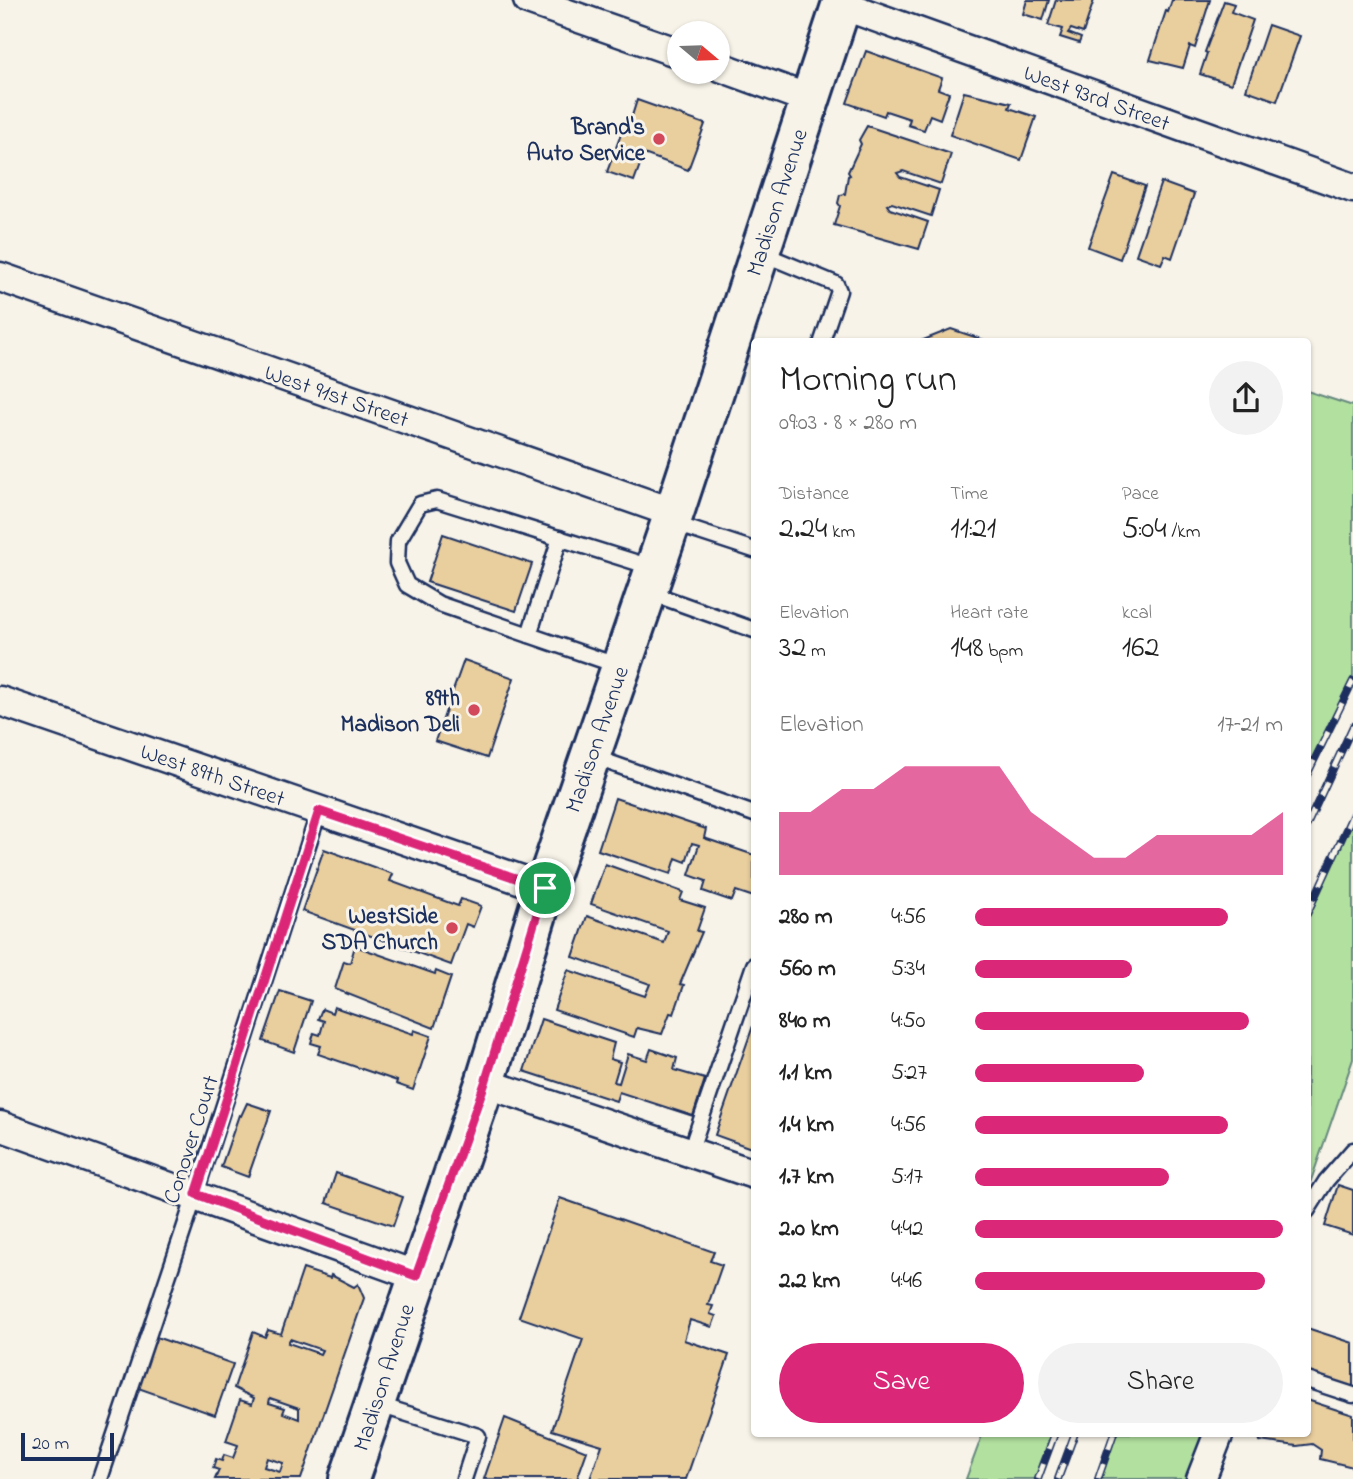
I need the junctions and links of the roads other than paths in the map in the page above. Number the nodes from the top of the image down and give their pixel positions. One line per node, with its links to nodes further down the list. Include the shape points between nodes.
1 (542, 2): 3 (street)
2 (843, 3): 5 (street, Madison Avenue); 6 (street, West 93rd Street)
3 (667, 49)
4 (730, 70): 5 (street)
5 (809, 99): 7 (street, Madison Avenue)
6 (1353, 188)
7 (759, 252): 9 (lane, via 836,284 839,291); 10 (street, Madison Avenue)
8 (0, 277): 10 (street, West 91st Street)
9 (823, 338)
10 (672, 518): 12 (lane); 13 (street, Madison Avenue)
11 (560, 538): 13 (lane); 15 (lane); 15 (lane, via 437,500 420,504 398,541 397,563 407,585 439,604)
12 (751, 547)
13 (651, 580): 14 (lane); 16 (street, Madison Avenue)
14 (751, 629)
15 (529, 635): 16 (lane)
16 (621, 667): 18 (street, Madison Avenue)
17 (0, 701): 19 (street, West 89th Street)
18 (590, 756): 20 (lane); 21 (street, Madison Avenue)
19 (319, 811): 21 (street, West 89th Street); 28 (lane, Conover Court)
20 (751, 813)
21 (545, 888): 23 (street, Madison Avenue)
22 (751, 974): 26 (lane)
23 (485, 1083): 26 (street); 30 (street, Madison Avenue)
24 (0, 1126): 28 (street)
25 (1353, 1150): 29 (lane)
26 (690, 1152): 27 (street)
27 (751, 1173)
28 (196, 1194): 30 (street); 35 (lane, Conover Court)
29 (1311, 1205)
30 (416, 1276): 33 (street, Madison Avenue)
31 (1311, 1381): 32 (lane)
32 (1353, 1395)
33 (374, 1404): 36 (street, Madison Avenue); 37 (lane, via 478,1436)
34 (1217, 1437): 38 (street)
35 (100, 1479)
36 (349, 1479)
37 (464, 1479)
38 (1201, 1479)

